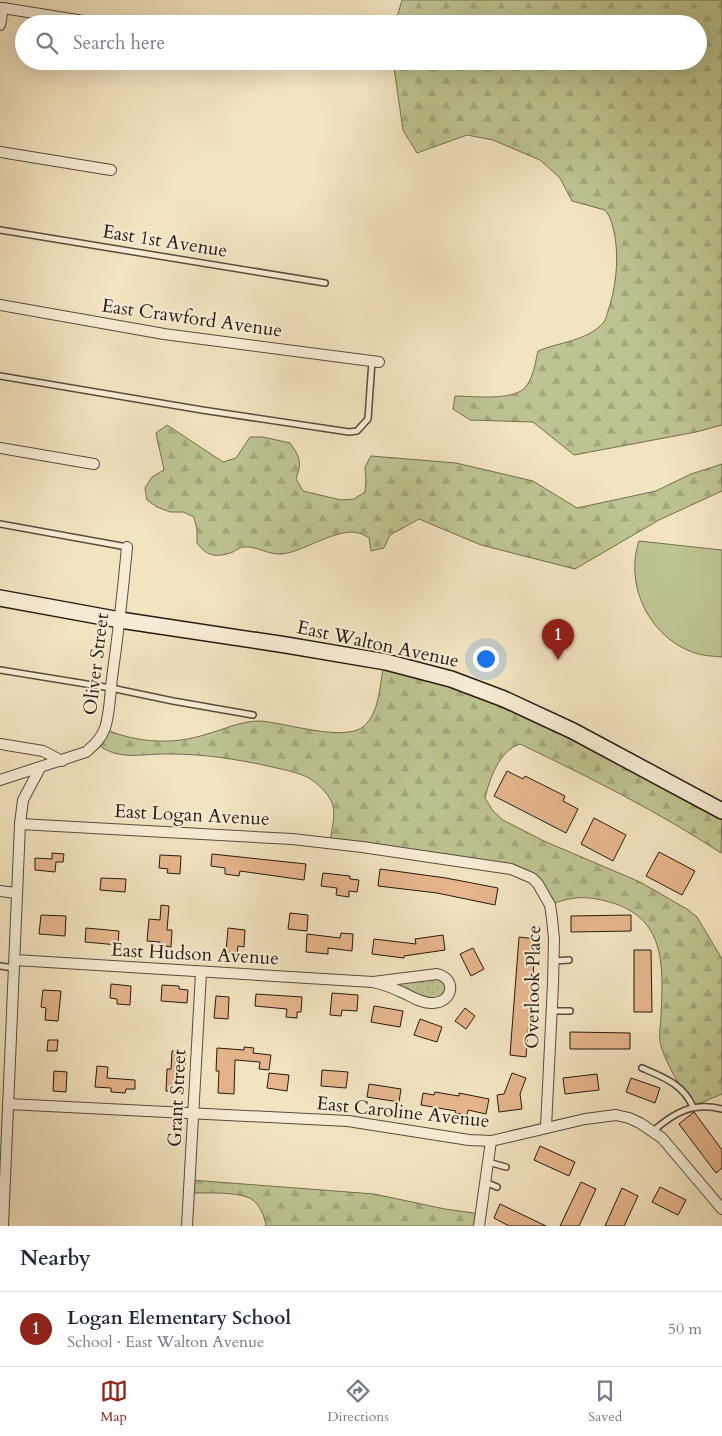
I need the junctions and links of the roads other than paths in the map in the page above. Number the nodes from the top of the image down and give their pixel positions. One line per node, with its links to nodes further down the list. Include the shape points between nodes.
1 (1, 8): 2 (street); 3 (street)
2 (45, 15)
3 (0, 25)
4 (0, 152): 5 (street)
5 (111, 170)
6 (0, 230): 7 (lane, East 1st Avenue)
7 (325, 283)
8 (0, 304): 9 (street, East Crawford Avenue, via 164,334)
9 (375, 362): 10 (lane, via 368,419 357,431 349,432)
10 (0, 376)
11 (0, 448): 12 (street)
12 (94, 464)
13 (0, 524): 14 (lane)
14 (127, 548): 16 (street, Oliver Street)
15 (0, 598): 16 (main road, East Walton Avenue)
16 (120, 620): 18 (street, Oliver Street); 24 (main road, East Walton Avenue, via 386,662 451,679 566,728)
17 (0, 670): 18 (lane)
18 (111, 688): 19 (lane); 21 (street, Oliver Street, via 106,726 96,744 86,752)
19 (253, 715)
20 (0, 744): 21 (street, via 43,751)
21 (62, 761): 22 (street, Oliver Street)
22 (40, 768): 23 (street, Oliver Street); 25 (street, via 23,800)
23 (0, 780)
24 (722, 811)
25 (20, 824): 26 (street, East Logan Avenue, via 240,835); 28 (street)
26 (362, 847): 30 (street, Overlook Place, via 511,869 532,878 550,905)
27 (0, 890): 28 (street)
28 (16, 893): 31 (street)
29 (569, 960): 30 (lane)
30 (553, 961): 35 (street, Overlook Place)
31 (14, 964): 32 (lane); 33 (street, East Hudson Avenue); 37 (street)
32 (0, 966)
33 (201, 973): 34 (street, East Hudson Avenue); 42 (street, Grant Street)
34 (373, 982): 34 (street, East Hudson Avenue, via 432,1004 446,999 450,993 449,980 437,974)
35 (552, 1011): 36 (lane); 43 (street, Overlook Place)
36 (570, 1011)
37 (5, 1040): 41 (street)
38 (642, 1068): 39 (lane, via 680,1087)
39 (693, 1106): 40 (lane); 44 (lane)
40 (722, 1109)
41 (5, 1110): 42 (street, East Caroline Avenue); 50 (street)
42 (194, 1114): 45 (street, East Caroline Avenue, via 348,1121); 53 (street, Grant Street)
43 (546, 1127): 44 (street, East Caroline Avenue, via 616,1116 629,1118); 45 (street, East Caroline Avenue)
44 (653, 1131): 51 (street, East Caroline Avenue)
45 (491, 1141): 46 (street)
46 (488, 1162): 47 (lane); 48 (street)
47 (506, 1167)
48 (485, 1182): 49 (lane); 54 (street)
49 (497, 1187)
50 (2, 1191): 52 (street)
51 (722, 1209)
52 (3, 1226)
53 (187, 1226)
54 (479, 1226)

